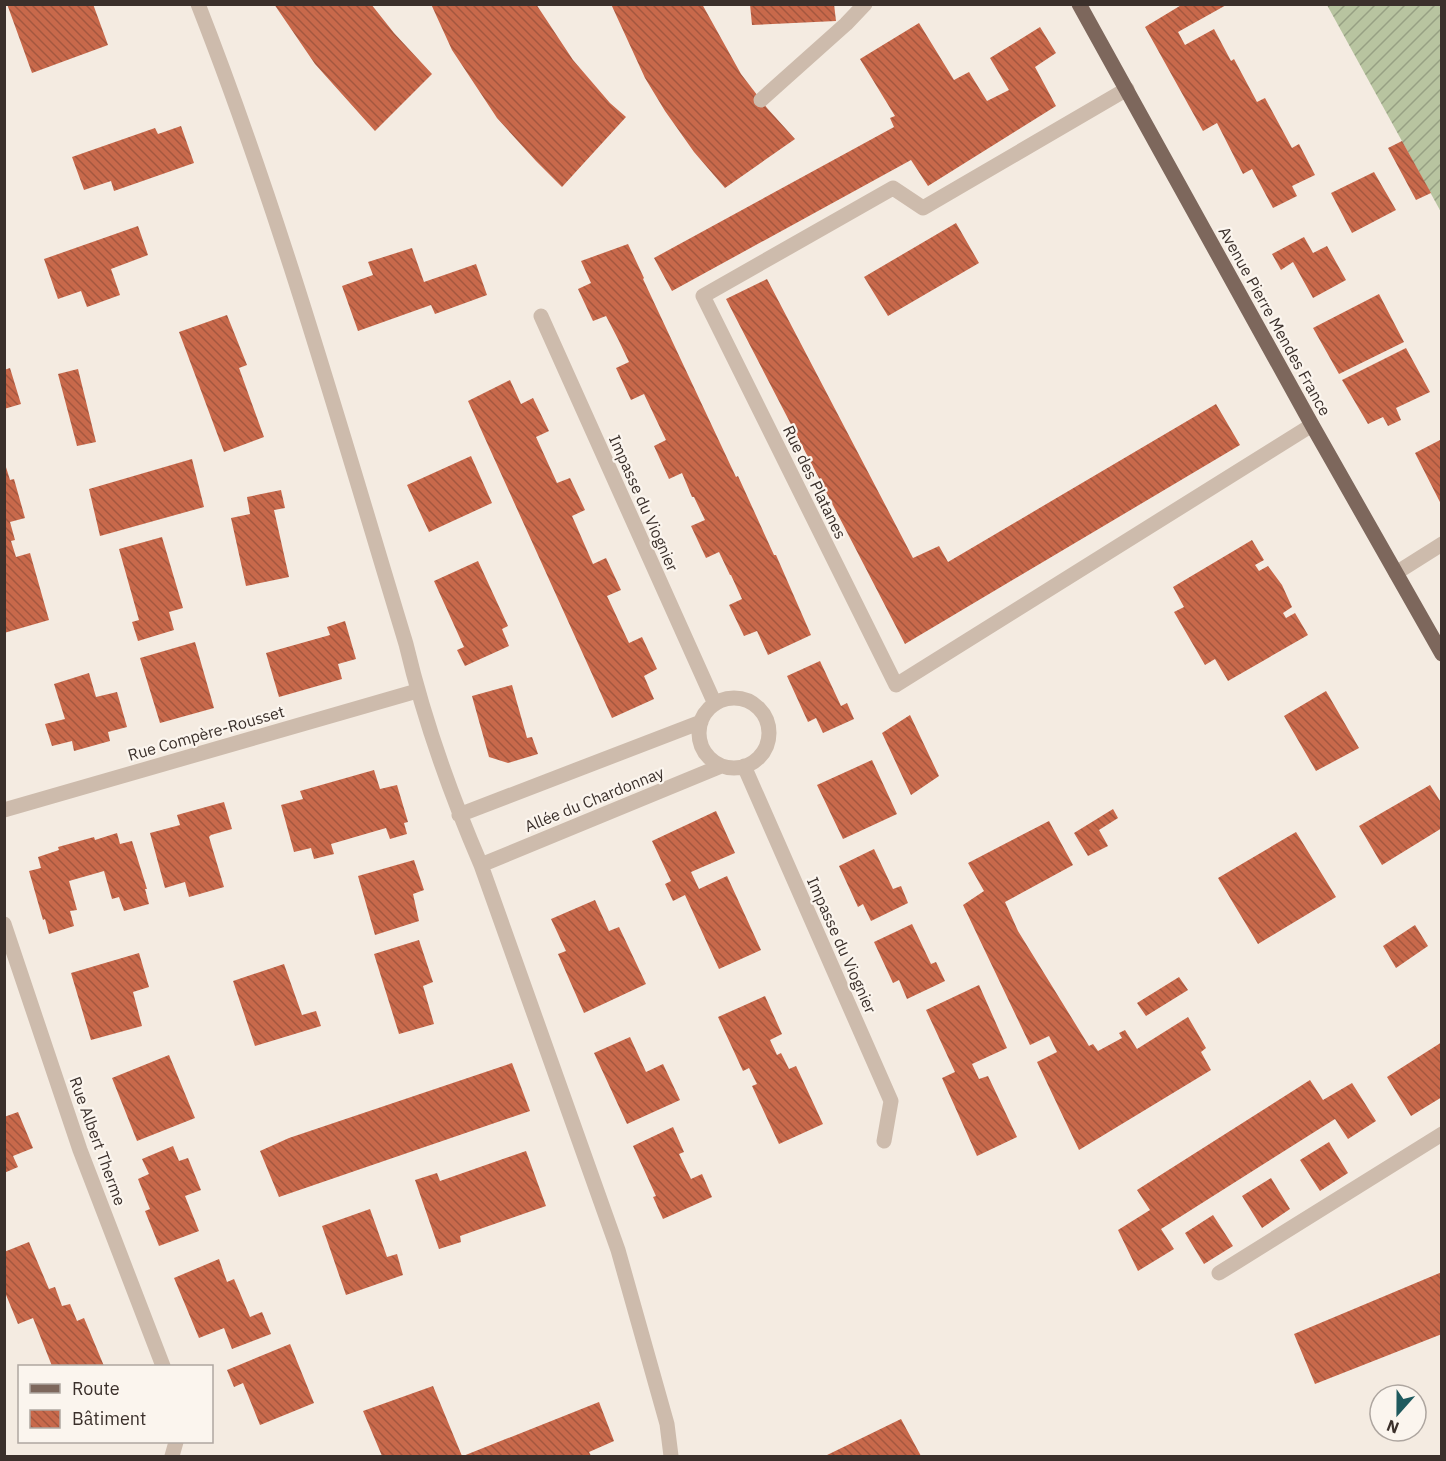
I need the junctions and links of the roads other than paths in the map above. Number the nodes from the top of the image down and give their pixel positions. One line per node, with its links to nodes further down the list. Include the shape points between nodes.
1 (198, 4): 11 (street, via 294,275)
2 (864, 4): 5 (street)
3 (1079, 4): 4 (main road, Avenue Pierre Mendes France)
4 (1127, 89): 7 (main road, Avenue Pierre Mendes France); 7 (street, Rue des Platanes, via 923,208 893,188 703,296 896,685)
5 (761, 100)
6 (541, 316): 12 (street, Impasse du Viognier)
7 (1312, 425): 9 (main road, Avenue Pierre Mendes France)
8 (1442, 544): 9 (street)
9 (1396, 573): 10 (main road, Avenue Pierre Mendes France)
10 (1442, 654)
11 (417, 691): 16 (street, Rue Compère-Rousset); 17 (street)
12 (715, 704): 13 (street); 15 (street, via 725,699 749,702 765,719 769,730 763,753)
13 (701, 722): 14 (street, via 700,743 712,761); 17 (street, Allée du Chardonnay)
14 (721, 766): 15 (street, Allée du Chardonnay); 18 (street, Allée du Chardonnay)
15 (744, 766): 21 (street, Impasse du Viognier, via 891,1101)
16 (4, 810)
17 (459, 814): 18 (street)
18 (481, 865): 24 (street, via 618,1250 667,1424)
19 (4, 924): 23 (street, Rue Albert Therme, via 80,1150)
20 (1442, 1134): 22 (street)
21 (884, 1141)
22 (1219, 1273)
23 (163, 1365)
24 (671, 1456)

